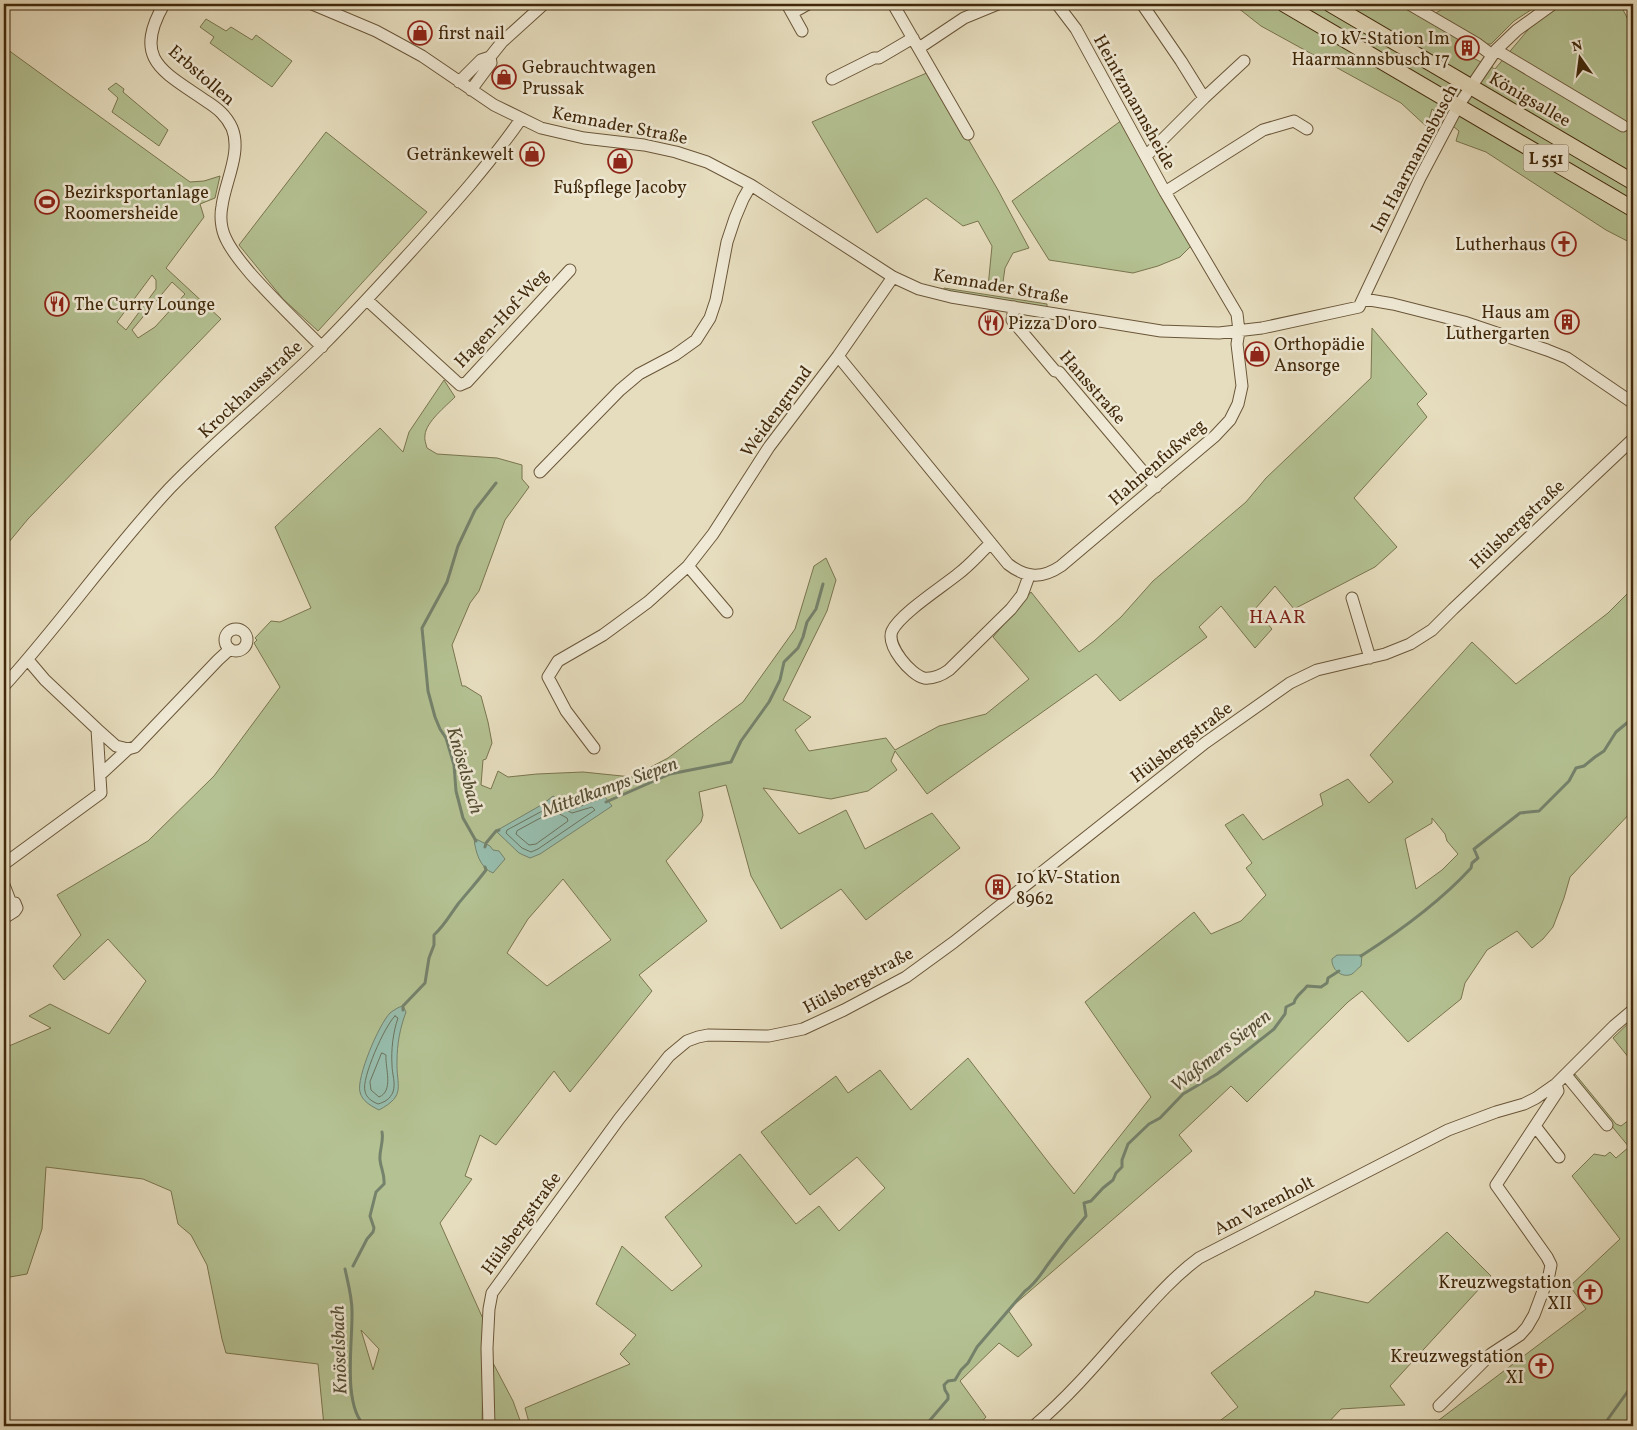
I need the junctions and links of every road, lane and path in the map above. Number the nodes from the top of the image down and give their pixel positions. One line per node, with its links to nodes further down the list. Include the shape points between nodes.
1 (164, 4): 40 (street, Erbstollen, via 151,30 151,50 156,61 172,77 220,110 232,129 234,153 221,207 225,238 268,294)
2 (312, 4): 20 (street, Kemnader Straße, via 376,31 422,56)
3 (544, 4): 17 (street)
4 (808, 4): 13 (street)
5 (893, 4): 15 (street)
6 (998, 4): 15 (street, via 964,18 945,32)
7 (1057, 4): 29 (street, Heintzmannsheide, via 1076,29)
8 (1142, 4): 23 (street)
9 (1284, 4): 24 (main road, L 551)
10 (1330, 4): 21 (main road, Königsallee / L 551)
11 (1409, 4): 16 (street)
12 (1553, 4): 16 (street, Im Haarmannsbusch, via 1517,30)
13 (790, 8): 14 (street)
14 (802, 31)
15 (916, 43): 19 (street, via 874,58); 28 (street)
16 (1494, 53): 21 (street, Im Haarmannsbusch); 26 (street)
17 (490, 57): 20 (street, via 480,60); 22 (street, via 491,63)
18 (1244, 61): 23 (street)
19 (832, 79)
20 (459, 82): 22 (street, Kemnader Straße)
21 (1471, 86): 24 (street, Im Haarmannsbusch); 30 (main road, Königsallee / L 551)
22 (471, 90): 25 (street, Kemnader Straße)
23 (1204, 98): 29 (street)
24 (1458, 106): 33 (main road, L 551); 36 (street, Im Haarmannsbusch, via 1401,217)
25 (521, 120): 31 (street, Kemnader Straße, via 555,132 676,152 707,162); 37 (street, Krockhausstraße, via 495,155)
26 (1623, 126)
27 (1307, 129): 32 (street, Heintzmannsheide, via 1294,120 1263,130)
28 (968, 134)
29 (1146, 156): 32 (street, Heintzmannsheide)
30 (1633, 182)
31 (751, 185): 35 (street, Kemnader Straße); 44 (street, via 727,242 710,318 696,340 639,374 620,390)
32 (1165, 192): 39 (street, Heintzmannsheide, via 1237,314)
33 (1633, 209)
34 (570, 270): 37 (street, Hagen-Hof-Weg, via 467,382 460,385)
35 (893, 276): 38 (street, Kemnader Straße, via 920,289 947,296); 41 (street, Weidengrund)
36 (1364, 299): 39 (street, Kemnader Straße, via 1356,309); 42 (street, via 1464,322 1543,348 1567,358)
37 (367, 300): 40 (street, Krockhausstraße)
38 (1014, 307): 39 (street, Kemnader Straße, via 1161,332); 45 (street, Hansstraße, via 1012,320)
39 (1239, 331): 45 (street, Hahnenfußweg, via 1236,344 1242,386 1230,420)
40 (322, 347): 53 (street, Krockhausstraße, via 171,488)
41 (838, 356): 46 (street); 47 (street, Weidengrund)
42 (1633, 403)
43 (1633, 439): 52 (street, Hülsbergstraße, via 1432,630 1410,644)
44 (540, 472)
45 (1156, 487): 48 (street, Hahnenfußweg, via 1061,566 1040,576)
46 (991, 543): 48 (street, via 1008,564); 48 (street, via 908,614 892,632 895,649 912,672 931,678 943,675 1011,609 1022,595)
47 (688, 566): 50 (street); 56 (street, Weidengrund, via 648,602 603,635 558,661 548,677 566,711)
48 (1029, 576)
49 (1352, 598): 52 (street)
50 (727, 612)
51 (230, 649): 57 (street, via 135,747)
52 (1370, 658): 69 (street, Hülsbergstraße, via 1317,670 1290,683 1205,743 906,977 803,1029 770,1036 698,1036 680,1046 619,1119 492,1293 488,1309 487,1348)
53 (28, 660): 54 (street, Krockhausstraße); 55 (street, via 50,686)
54 (4, 686)
55 (97, 729): 57 (street, via 116,746); 58 (street)
56 (594, 748)
57 (128, 749): 58 (street)
58 (100, 775): 59 (street, via 102,793)
59 (4, 864)
60 (4, 885): 61 (street)
61 (9, 911)
62 (1633, 1010): 63 (street, Am Varenholt)
63 (1566, 1074): 64 (street, Am Varenholt); 66 (street)
64 (1556, 1084): 65 (street, Am Varenholt, via 1558,1091); 70 (street, Am Varenholt, via 1524,1104 1448,1130 1199,1258 1174,1279 1072,1391)
65 (1535, 1126): 67 (street); 68 (street, Am Varenholt, via 1496,1185 1547,1257 1549,1275 1527,1328 1491,1354)
66 (1607, 1126)
67 (1559, 1157)
68 (1439, 1406)
69 (489, 1426)
70 (1034, 1426)

